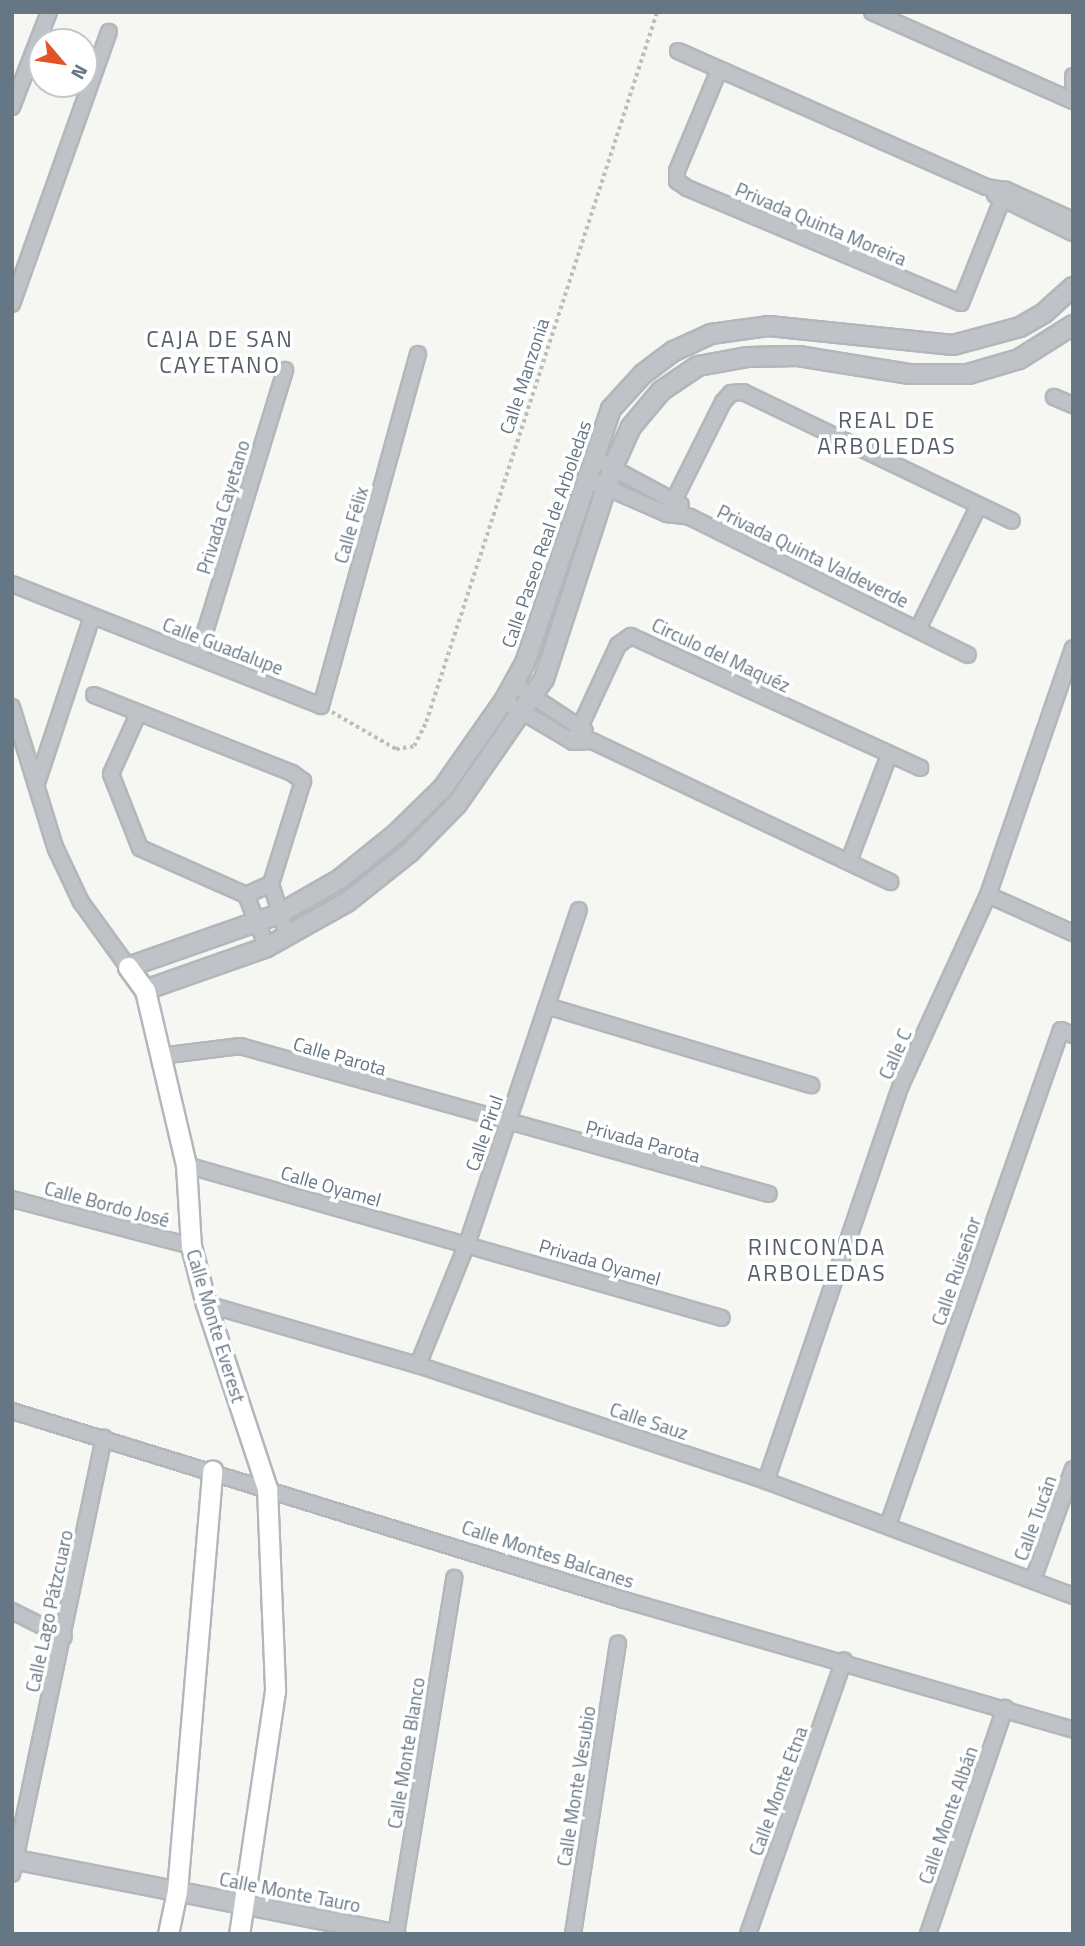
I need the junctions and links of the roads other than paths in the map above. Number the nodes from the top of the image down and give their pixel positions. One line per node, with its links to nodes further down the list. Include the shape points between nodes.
1 (49, 12): 9 (street)
2 (872, 12): 8 (street)
3 (109, 32): 14 (street)
4 (678, 51): 5 (street)
5 (719, 70): 10 (street); 10 (street, Privada Quinta Moreira, via 677,171 677,181 687,188 961,303)
6 (1073, 76): 7 (street)
7 (1073, 85)
8 (1073, 101)
9 (12, 107)
10 (1004, 195): 11 (street); 12 (street)
11 (1073, 220)
12 (1073, 233)
13 (1073, 287): 20 (street, Calle Paseo Real de Arboledas, via 1020,327 953,345 769,326 711,334 674,351 643,374 611,409)
14 (12, 304)
15 (1073, 325): 21 (street, via 1019,359 968,374 909,374 798,356 748,357 698,366 661,391 631,427)
16 (418, 354): 39 (street, Calle Félix)
17 (285, 370): 33 (street, Privada Cayetano)
18 (1054, 397): 19 (street)
19 (1073, 405)
20 (592, 457): 21 (street, Privada Quinta Valdeverde); 22 (street, Calle Paseo Real de Arboledas)
21 (613, 467): 23 (street); 24 (street, Privada Quinta Valdeverde)
22 (585, 478): 23 (street, Privada Quinta Valdeverde); 35 (street, Calle Paseo Real de Arboledas)
23 (606, 487): 26 (street, Privada Quinta Valdeverde); 37 (street)
24 (675, 498): 25 (street, via 723,402 731,393 743,392); 26 (street); 27 (street, Privada Quinta Valdeverde)
25 (978, 507): 28 (street); 31 (street, Privada Quinta Valdeverde)
26 (667, 514): 27 (street, Privada Quinta Valdeverde)
27 (690, 517): 31 (street, Privada Quinta Valdeverde)
28 (1012, 521)
29 (12, 584): 30 (street, Calle Guadalupe)
30 (92, 617): 33 (street, Calle Guadalupe); 48 (street)
31 (918, 629): 34 (street, Privada Quinta Valdeverde)
32 (1073, 648): 53 (street, Calle C)
33 (198, 655): 39 (street, Calle Guadalupe)
34 (968, 655)
35 (514, 684): 37 (street); 38 (street, Calle Paseo Real de Arboledas)
36 (94, 695): 42 (street)
37 (535, 697): 41 (street); 43 (street)
38 (504, 701): 41 (street); 55 (street, Calle Paseo Real de Arboledas, via 443,788 397,833 340,879)
39 (321, 706)
40 (12, 707): 48 (street, Calle Monte Everest)
41 (524, 713): 45 (street); 58 (street, via 457,804 410,852 347,902)
42 (138, 714): 51 (street, via 303,781); 52 (street, via 111,774 140,848)
43 (581, 725): 44 (street); 45 (street, Circulo del Maquéz); 46 (street, Circulo del Maquéz, via 618,645 631,636)
44 (592, 741): 45 (street); 49 (street)
45 (573, 742)
46 (889, 755): 47 (street, Circulo del Maquéz); 49 (street)
47 (920, 768)
48 (37, 783): 60 (street, Calle Monte Everest, via 55,847 81,902)
49 (849, 861): 50 (street)
50 (890, 882)
51 (271, 884): 52 (street); 55 (street)
52 (246, 895): 56 (street)
53 (988, 895): 57 (street); 79 (street, Calle C, via 901,1085)
54 (579, 910): 62 (street, Calle Pirul)
55 (279, 914): 56 (street, Calle Paseo Real de Arboledas); 58 (street)
56 (260, 924): 59 (street); 60 (street, Calle Paseo Real de Arboledas)
57 (1073, 933)
58 (287, 936): 59 (street)
59 (267, 947): 61 (street)
60 (128, 967): 61 (main road, Calle Monte Everest)
61 (145, 990): 64 (main road, Calle Monte Everest)
62 (547, 1006): 65 (street); 66 (street, Calle Pirul)
63 (1067, 1033): 81 (street, Calle Ruiseñor)
64 (160, 1056): 66 (street, Calle Parota, via 240,1046); 67 (main road, Calle Monte Everest)
65 (810, 1085)
66 (507, 1124): 68 (street, Privada Parota); 70 (street, Calle Pirul)
67 (186, 1165): 70 (street, Calle Oyamel); 71 (main road, Calle Monte Everest)
68 (769, 1194)
69 (12, 1199): 71 (street, Calle Bordo José)
70 (467, 1244): 73 (street, Privada Oyamel); 74 (street, Calle Pirul)
71 (191, 1247): 72 (main road, Calle Monte Everest)
72 (206, 1304): 74 (street, Calle Sauz); 80 (main road, Calle Monte Everest)
73 (722, 1318)
74 (418, 1365): 79 (street, Calle Sauz)
75 (12, 1411): 76 (street, Calle Montes Balcanes)
76 (104, 1438): 78 (street, Calle Montes Balcanes); 86 (street, Calle Lago Pátzcuaro)
77 (1073, 1469): 83 (street, Calle Tucán)
78 (212, 1471): 80 (street, Calle Montes Balcanes); 92 (main road)
79 (766, 1481): 81 (street, Calle Sauz)
80 (267, 1488): 88 (street, Calle Montes Balcanes, via 624,1600); 93 (main road, Calle Monte Everest, via 275,1691)
81 (888, 1525): 83 (street, Calle Sauz)
82 (454, 1578): 96 (street, Calle Monte Blanco)
83 (1033, 1580): 84 (street, Calle Sauz)
84 (1073, 1596)
85 (12, 1611): 86 (street)
86 (64, 1637): 91 (street, Calle Lago Pátzcuaro)
87 (618, 1643): 97 (street, Calle Monte Vesubio)
88 (844, 1660): 89 (street, Calle Montes Balcanes); 98 (street, Calle Monte Etna)
89 (1005, 1709): 90 (street, Calle Montes Balcanes); 99 (street, Calle Monte Albán)
90 (1073, 1730)
91 (13, 1865): 92 (street, Calle Monte Tauro)
92 (177, 1891): 93 (street, Calle Monte Tauro); 94 (main road)
93 (245, 1907): 95 (main road, Calle Monte Everest); 96 (street, Calle Monte Tauro)
94 (168, 1934)
95 (239, 1934)
96 (396, 1934)
97 (573, 1934)
98 (748, 1934)
99 (928, 1934)

